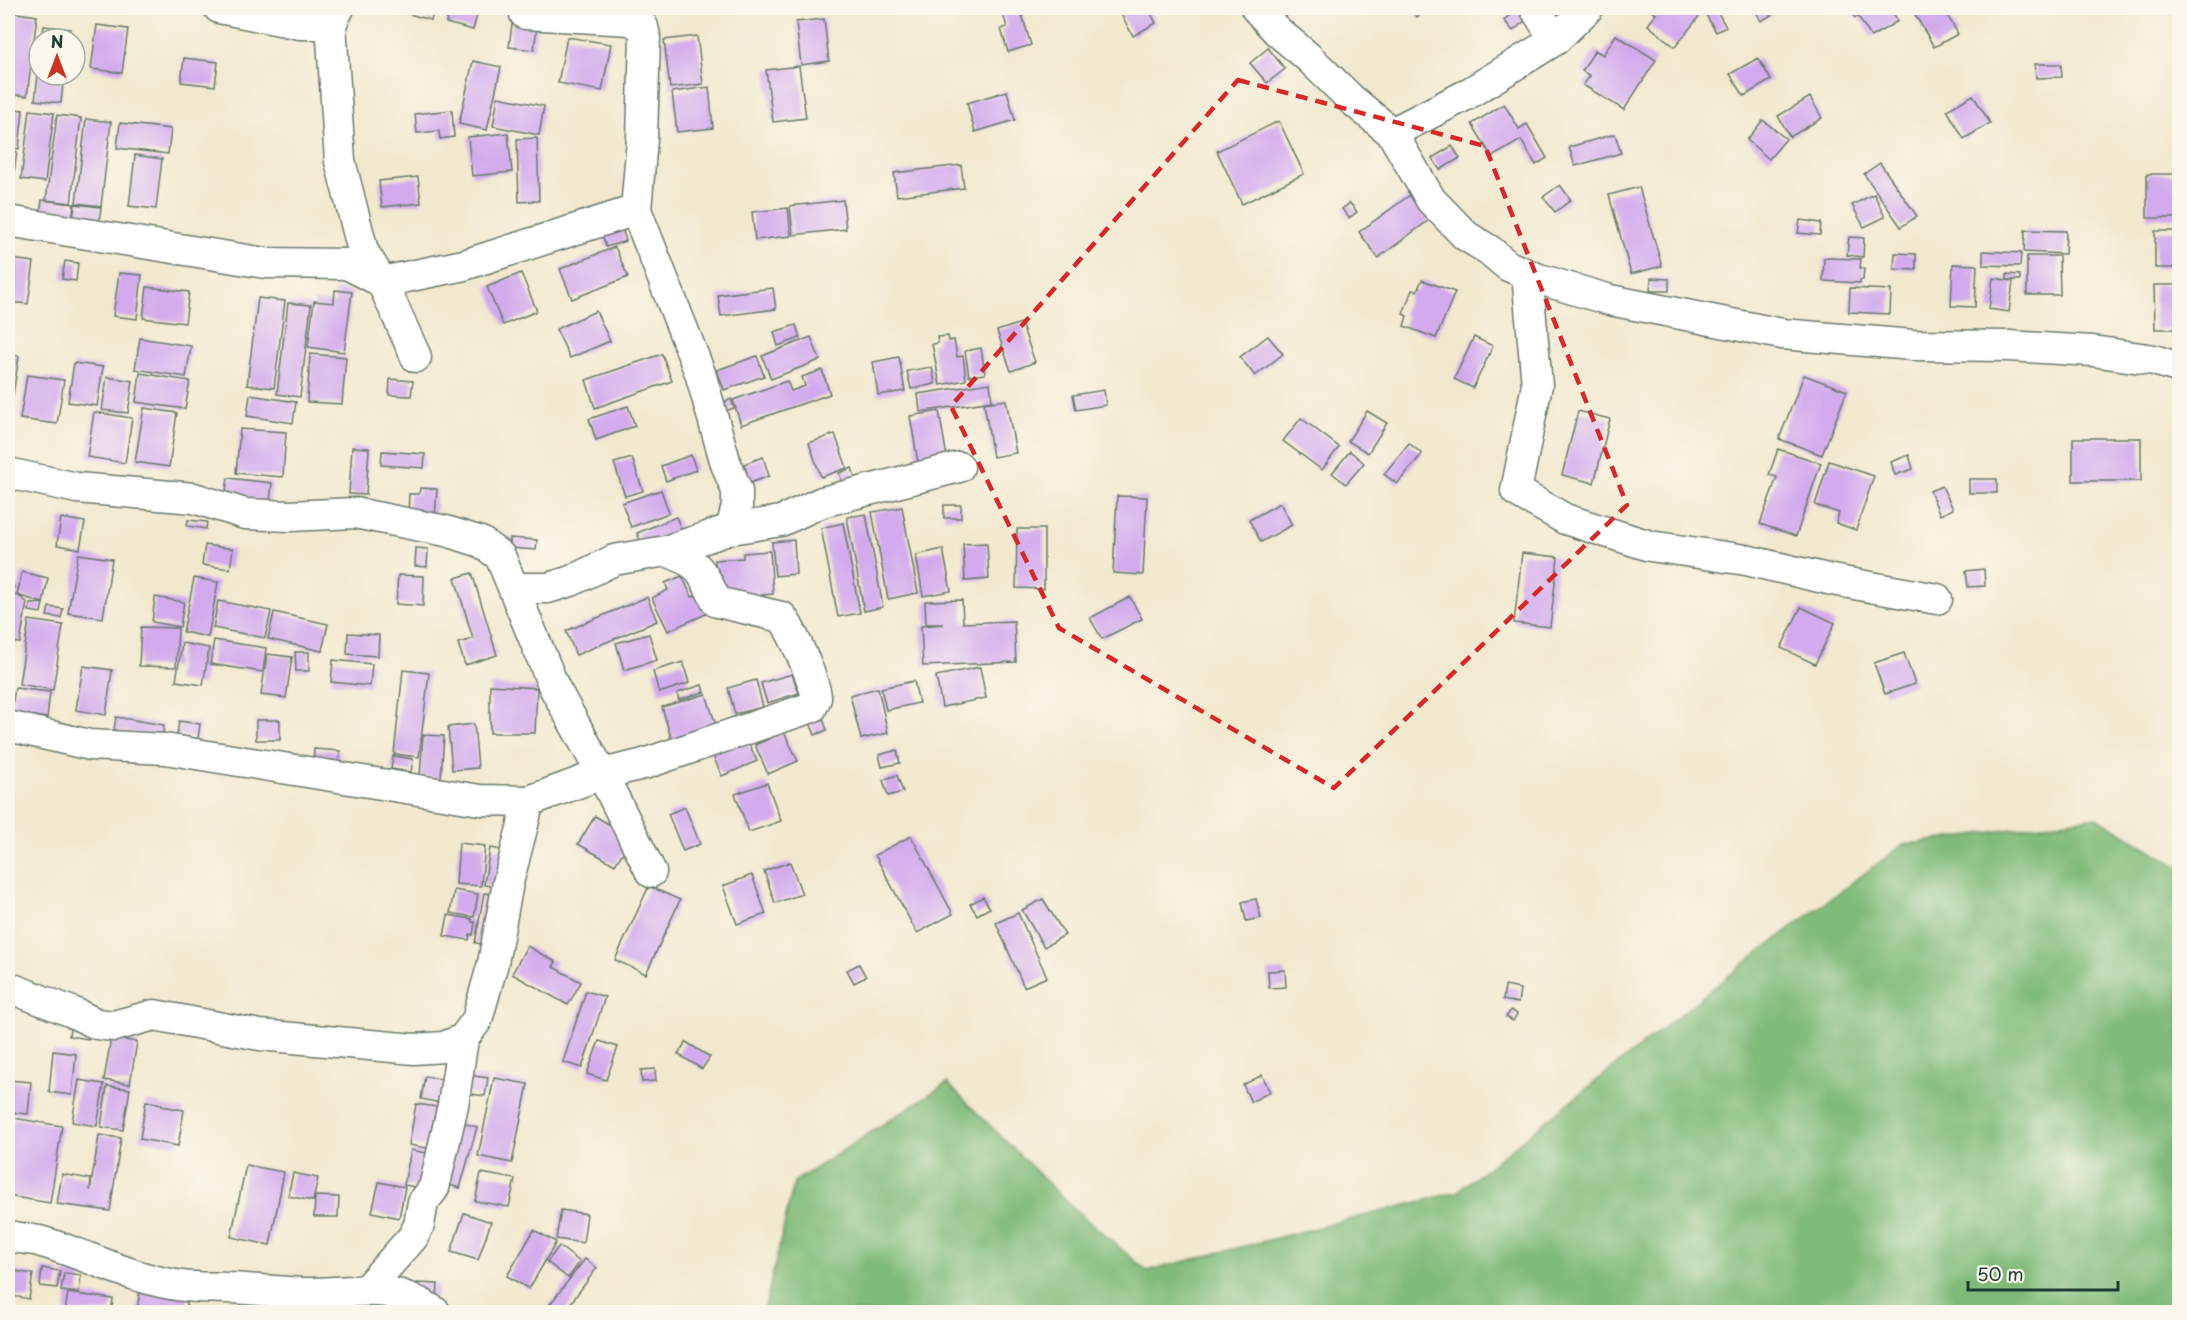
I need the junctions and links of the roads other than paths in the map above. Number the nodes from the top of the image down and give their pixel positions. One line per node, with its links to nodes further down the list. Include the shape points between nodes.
1 (219, 8): 6 (street, via 300,24)
2 (1256, 8): 8 (street)
3 (1535, 8): 7 (street)
4 (1588, 8): 7 (street)
5 (525, 14): 9 (street, via 630,20 643,27 642,139)
6 (335, 16): 12 (street, via 340,161 363,251)
7 (1555, 40): 8 (street, via 1466,95)
8 (1392, 133): 11 (street, via 1431,200 1452,222 1508,266)
9 (636, 210): 12 (street, via 464,265); 17 (street, via 700,373)
10 (8, 221): 12 (street, via 266,263 347,264)
11 (1527, 274): 14 (street, via 1610,300 1782,334 1913,345 2009,345 2094,351); 22 (street, via 1538,385 1516,491 1565,519 1650,546 1746,560)
12 (382, 282): 13 (street)
13 (416, 357)
14 (2180, 368)
15 (959, 467): 18 (street, via 822,502 781,521)
16 (8, 473): 21 (street, via 77,488 194,498 245,514 355,513 446,531 481,542 500,556)
17 (737, 490): 18 (street); 19 (street)
18 (764, 524): 19 (street)
19 (731, 529): 20 (street)
20 (666, 551): 21 (street, via 614,560 548,588); 24 (street, via 688,559 701,571 717,602 782,617 809,672 816,697 812,707 644,764)
21 (514, 588): 24 (street, via 554,687)
22 (1937, 599)
23 (8, 726): 25 (street, via 90,745 165,748 480,800)
24 (602, 774): 25 (street); 26 (street)
25 (529, 801): 28 (street, via 493,963 477,1020)
26 (651, 872)
27 (8, 987): 28 (street, via 97,1024 114,1026 154,1015 260,1035 414,1049 444,1047)
28 (463, 1038): 30 (street, via 434,1188 423,1202 413,1237)
29 (8, 1236): 30 (street, via 39,1241 161,1283 301,1293)
30 (366, 1290): 31 (street, via 396,1293)
31 (435, 1312)

